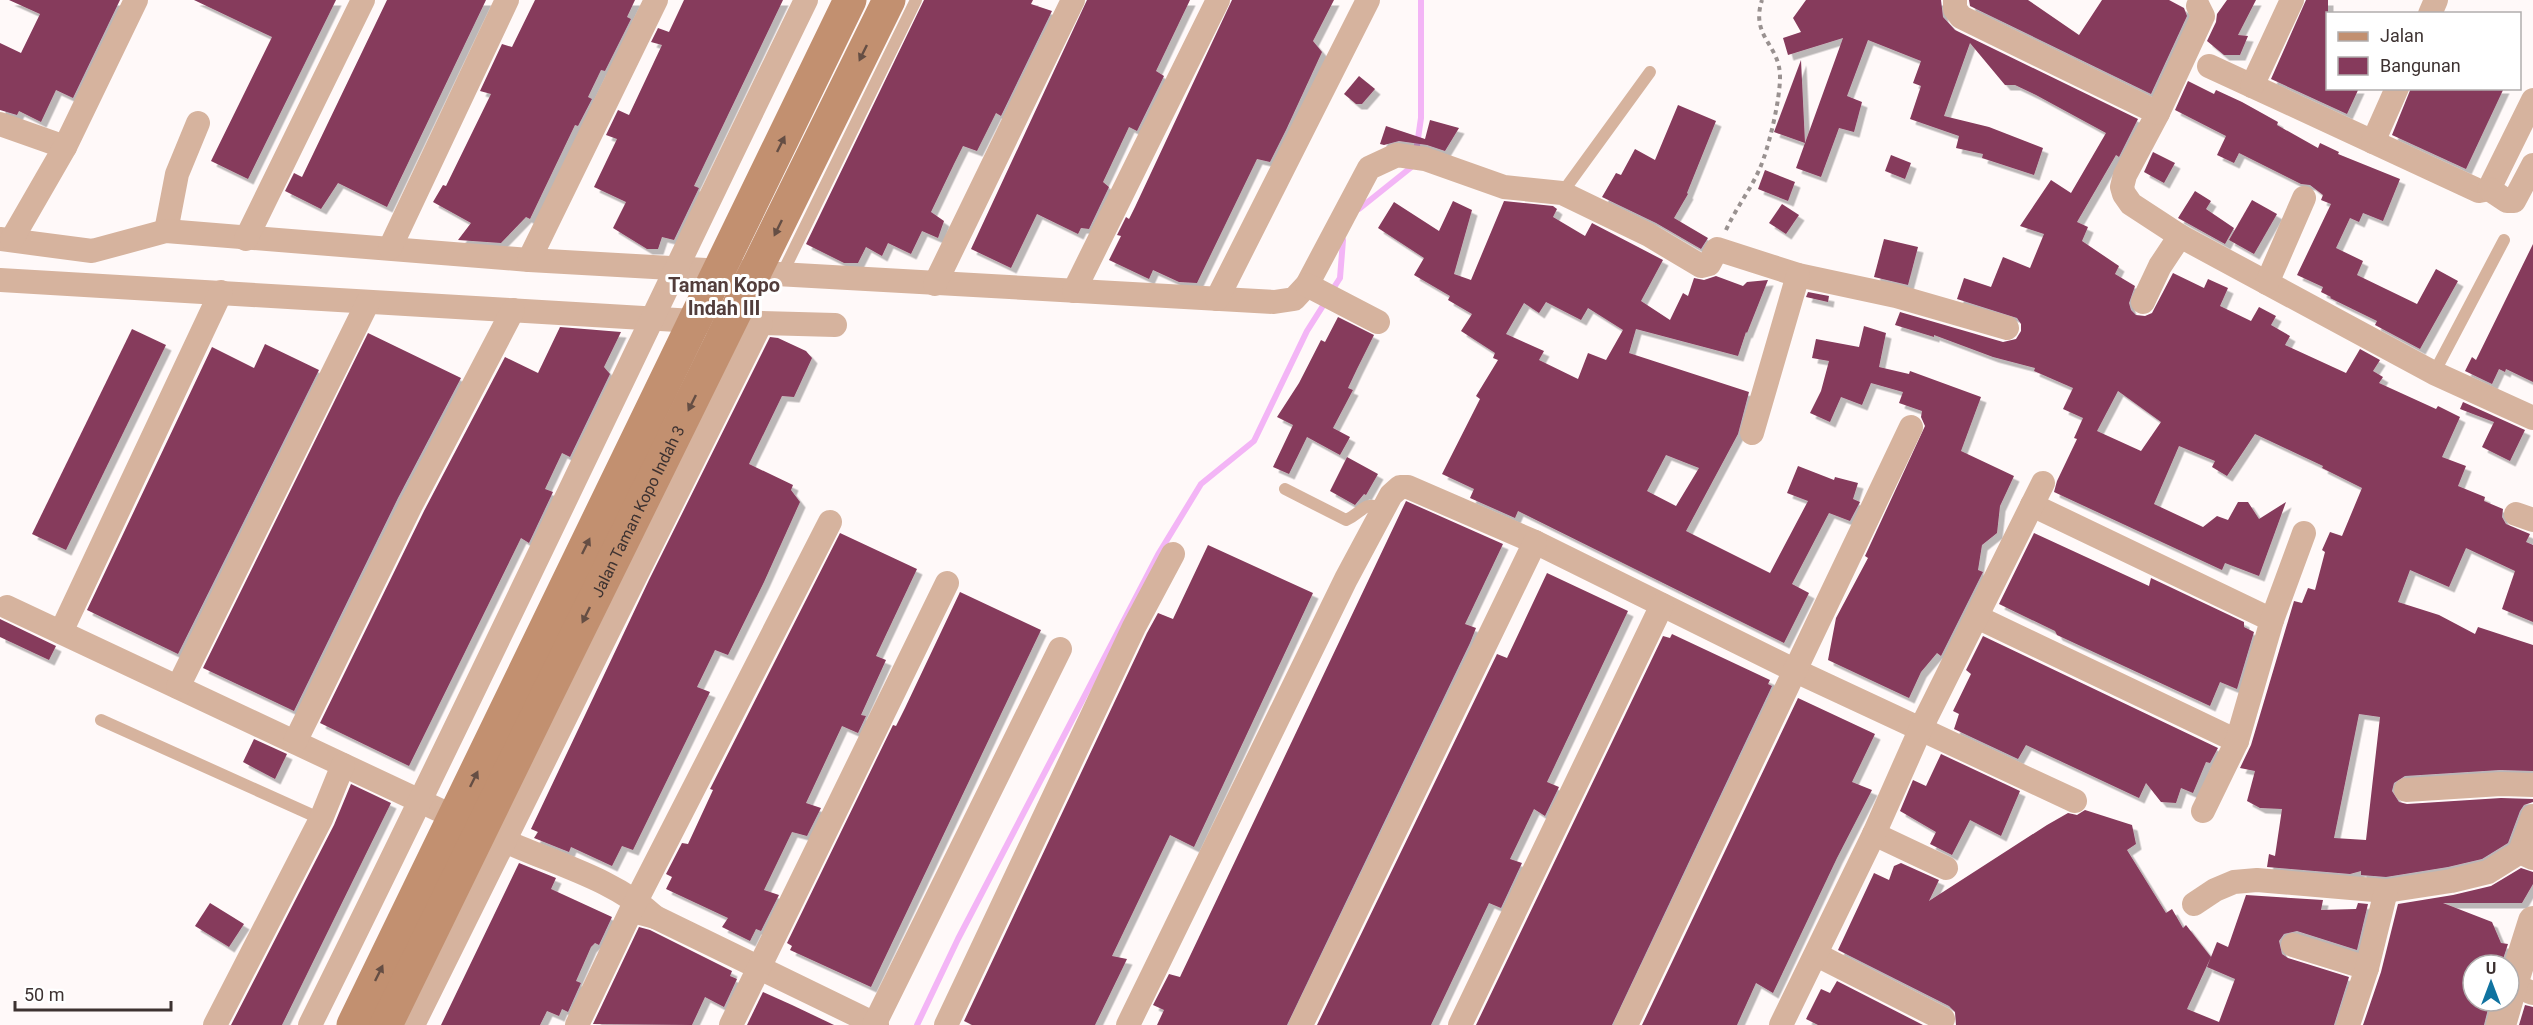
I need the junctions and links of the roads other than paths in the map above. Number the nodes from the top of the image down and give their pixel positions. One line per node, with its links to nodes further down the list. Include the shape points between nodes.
1 (136, 0): 24 (street)
2 (363, 0): 32 (street)
3 (507, 0): 34 (street)
4 (656, 0): 36 (street)
5 (807, 0): 37 (street)
6 (850, 0): 38 (main road, Jalan Taman Kopo Indah 3, one-way to 6)
7 (889, 0): 39 (main road, Jalan Taman Kopo Indah 3, one-way to 39)
8 (916, 0): 39 (lane)
9 (1073, 0): 44 (street)
10 (1218, 0): 46 (street)
11 (1368, 0): 48 (street)
12 (1955, 0): 20 (street, via 1961,17)
13 (2292, 0): 17 (street)
14 (2192, 2): 20 (street, via 2203,16)
15 (2210, 66): 17 (street)
16 (1650, 72): 27 (lane)
17 (2252, 86): 23 (street)
18 (2396, 90): 23 (street)
19 (2533, 100): 26 (street)
20 (2158, 113): 30 (street, via 2122,187 2131,204)
21 (198, 123): 29 (street, via 177,174)
22 (0, 124): 24 (street)
23 (2373, 142): 26 (street, via 2479,191)
24 (65, 147): 31 (street)
25 (2533, 165): 26 (street, via 2514,201 2507,201)
26 (2489, 189)
27 (1562, 192): 40 (street, via 1701,266 1709,264 1718,249); 45 (street, via 1504,187 1418,157 1397,155 1369,168)
28 (2304, 198): 42 (street)
29 (166, 231): 32 (street); 35 (street)
30 (2180, 236): 42 (street); 50 (street)
31 (6, 239): 35 (street)
32 (246, 239): 34 (street)
33 (2504, 240): 58 (lane)
34 (390, 248): 36 (street)
35 (92, 251): 43 (street)
36 (529, 260): 37 (street)
37 (675, 269): 38 (street); 52 (street)
38 (719, 271): 39 (street); 53 (main road, Jalan Taman Kopo Indah 3)
39 (769, 273): 44 (street); 54 (main road, Jalan Taman Kopo Indah 3)
40 (1798, 275): 57 (street, via 1896,296); 61 (street)
41 (0, 280): 43 (street)
42 (2267, 283): 58 (street)
43 (86, 284): 47 (street)
44 (934, 284): 46 (street)
45 (1313, 287): 48 (street, via 1294,299 1274,302); 55 (street)
46 (1074, 291): 48 (street)
47 (220, 292): 49 (street); 75 (street)
48 (1217, 299)
49 (368, 302): 51 (street); 78 (street)
50 (2143, 302)
51 (513, 310): 52 (street); 82 (street, via 411,505)
52 (651, 319): 53 (street); 86 (street)
53 (694, 321): 54 (street); 91 (main road, Jalan Taman Kopo Indah 3, one-way to 53)
54 (747, 322): 56 (street); 91 (main road, Jalan Taman Kopo Indah 3)
55 (1378, 322)
56 (835, 325)
57 (2007, 328)
58 (2434, 373): 59 (street)
59 (2533, 418)
60 (1911, 427): 77 (street)
61 (1752, 433)
62 (2043, 483): 64 (street)
63 (1285, 489): 65 (lane, via 1346,520 1372,504)
64 (2032, 505): 73 (street); 74 (street)
65 (1384, 508): 68 (street, via 1394,490 1408,487); 114 (street)
66 (830, 522): 97 (street)
67 (2304, 533): 74 (street)
68 (1535, 542): 71 (street); 115 (street)
69 (1173, 554): 113 (street, via 1138,619)
70 (947, 583): 101 (street)
71 (1662, 605): 77 (street); 116 (street)
72 (7, 607): 75 (street)
73 (1977, 617): 80 (street); 81 (street)
74 (2272, 620): 81 (street)
75 (61, 632): 78 (street)
76 (1060, 649): 112 (street)
77 (1796, 671): 80 (street); 117 (street)
78 (178, 687): 82 (street)
79 (101, 720): 90 (lane)
80 (1921, 728): 87 (street); 92 (street)
81 (2237, 741): 88 (street)
82 (295, 742): 83 (street)
83 (343, 765): 86 (street); 90 (street)
84 (2533, 785): 85 (street)
85 (2406, 790)
86 (421, 801): 91 (street); 106 (street)
87 (2075, 801)
88 (2203, 811)
89 (2533, 816): 93 (street)
90 (321, 819): 105 (street)
91 (492, 834): 97 (street, via 537,862); 107 (main road, Jalan Taman Kopo Indah 3, one-way to 91); 108 (main road, Jalan Taman Kopo Indah 3); 109 (street)
92 (1874, 834): 94 (street); 100 (street)
93 (2527, 855): 95 (street, via 2488,872)
94 (1946, 868)
95 (2386, 891): 96 (street, via 2257,880 2234,882); 102 (street)
96 (2194, 904)
97 (634, 906): 101 (street); 110 (street)
98 (2533, 921): 103 (street)
99 (2293, 945): 102 (street)
100 (1817, 955): 104 (street); 118 (street)
101 (760, 968): 111 (street); 112 (street)
102 (2367, 968): 119 (street)
103 (2521, 973)
104 (1943, 1019)
105 (215, 1025)
106 (310, 1025)
107 (353, 1025)
108 (386, 1025)
109 (413, 1025)
110 (577, 1025)
111 (731, 1025)
112 (875, 1025)
113 (946, 1025)
114 (1128, 1025)
115 (1301, 1025)
116 (1460, 1025)
117 (1626, 1025)
118 (1781, 1025)
119 (2348, 1025)

